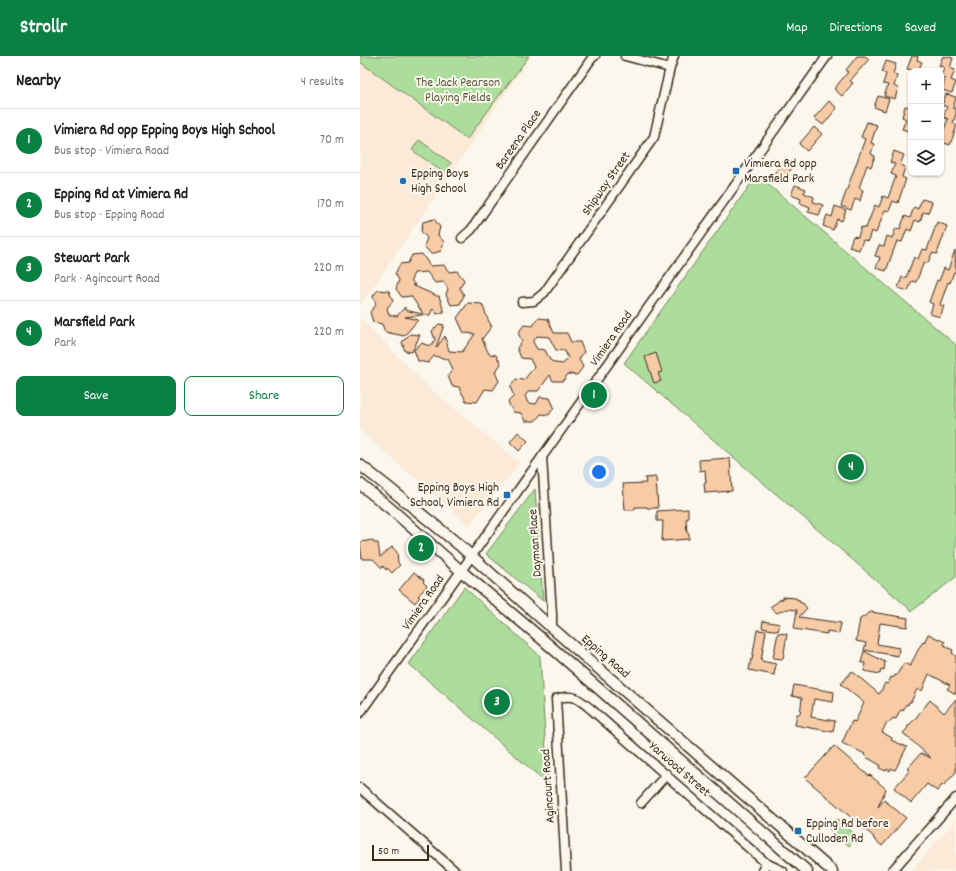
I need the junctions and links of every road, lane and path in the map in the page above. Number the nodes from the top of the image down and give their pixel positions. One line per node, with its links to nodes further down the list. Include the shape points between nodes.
1 (595, 56): 6 (street, Bareena Place, via 471,230)
2 (625, 56): 5 (street)
3 (674, 56): 5 (street, Shipway Street)
4 (827, 56): 8 (street, Vimiera Road)
5 (670, 68): 7 (street, Shipway Street, via 654,138 544,293 534,301)
6 (462, 238)
7 (522, 302)
8 (542, 456): 11 (street, Vimiera Road); 13 (street, Dayman Place)
9 (360, 466): 11 (main road, Epping Road)
10 (360, 484): 12 (main road)
11 (471, 556): 12 (street, Vimiera Road); 13 (main road, Epping Road)
12 (461, 571): 15 (street, Vimiera Road); 25 (main road)
13 (552, 628): 26 (main road, Epping Road)
14 (556, 699): 16 (street, Yarwood Street, via 563,696 576,697); 22 (street, Agincourt Road)
15 (360, 714)
16 (666, 774): 19 (street); 20 (street, Yarwood Street)
17 (360, 788): 21 (street)
18 (956, 798): 27 (street)
19 (641, 803)
20 (766, 863): 23 (street); 24 (street, Yarwood Street)
21 (455, 871)
22 (566, 871)
23 (762, 871)
24 (783, 871)
25 (807, 871)
26 (832, 871)
27 (892, 871)

